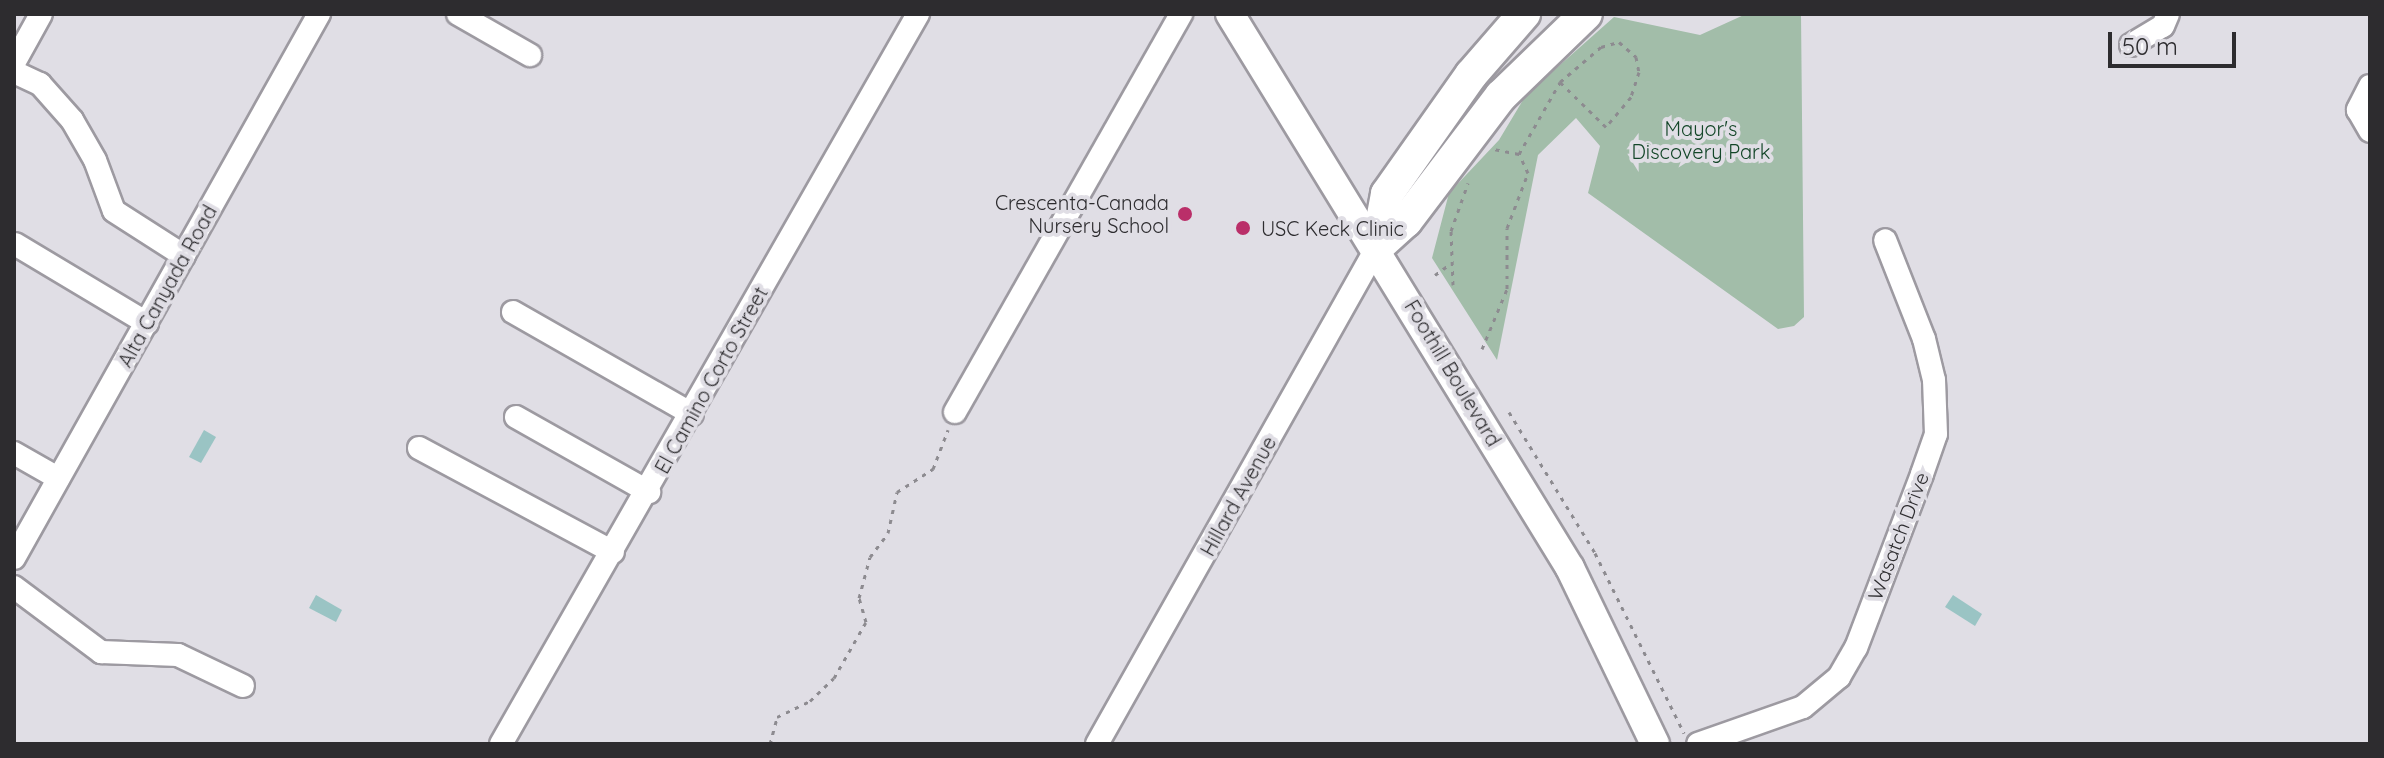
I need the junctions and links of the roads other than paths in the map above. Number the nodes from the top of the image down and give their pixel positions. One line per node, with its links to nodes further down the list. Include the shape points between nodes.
1 (41, 14): 12 (street)
2 (319, 14): 19 (street, Alta Canyada Road)
3 (458, 14): 11 (street)
4 (918, 14): 23 (street, El Camino Corto Street)
5 (1181, 14): 22 (street)
6 (1230, 14): 18 (main road, Foothill Boulevard)
7 (1524, 14): 18 (highway, Hillard Avenue, via 1471,75 1387,194)
8 (1586, 14): 18 (highway, Hillard Avenue, via 1501,96 1406,221)
9 (2168, 14): 10 (street, via 2163,26)
10 (2131, 45)
11 (530, 55)
12 (14, 63)
13 (14, 72): 19 (street, via 40,84 72,120 95,160 114,211)
14 (2370, 86): 15 (street, via 2358,110)
15 (2370, 131)
16 (1885, 240): 36 (street, Wasatch Drive, via 1924,339 1934,380 1936,434 1922,474 1856,648 1839,677 1803,707)
17 (15, 244): 21 (street)
18 (1377, 247): 34 (street, Hillard Avenue); 35 (main road, Foothill Boulevard, via 1570,568)
19 (184, 256): 21 (street, Alta Canyada Road)
20 (513, 312): 23 (street)
21 (147, 323): 27 (street, Alta Canyada Road)
22 (955, 412)
23 (692, 414): 28 (street, El Camino Corto Street)
24 (516, 417): 28 (street)
25 (419, 448): 29 (street)
26 (14, 453): 27 (street)
27 (58, 478): 30 (street, Alta Canyada Road)
28 (649, 492): 29 (street, El Camino Corto Street)
29 (613, 552): 33 (street, El Camino Corto Street)
30 (14, 558)
31 (14, 587): 32 (street, via 101,652 178,655)
32 (243, 686)
33 (501, 744)
34 (1097, 744)
35 (1655, 744)
36 (1698, 744)

